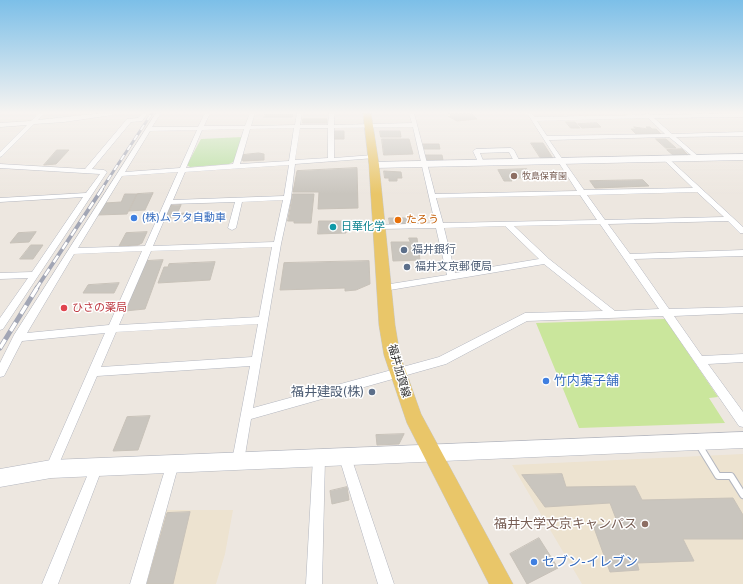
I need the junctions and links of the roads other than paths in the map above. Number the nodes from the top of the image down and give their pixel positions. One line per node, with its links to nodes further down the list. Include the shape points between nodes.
1 (14, 140): 13 (street)
2 (112, 140): 28 (street)
3 (141, 140): 29 (street)
4 (194, 140): 27 (street)
5 (244, 140): 26 (street)
6 (295, 140): 21 (street)
7 (331, 140): 17 (street)
8 (371, 140): 19 (main road, 福井加賀線)
9 (419, 140): 24 (street)
10 (546, 140): 20 (street)
11 (676, 140): 16 (street)
12 (0, 147): 13 (street)
13 (7, 147): 14 (street)
14 (0, 155)
15 (743, 157): 16 (street)
16 (697, 158): 18 (street)
17 (331, 159): 19 (street); 21 (street)
18 (666, 159): 20 (street); 30 (street)
19 (373, 161): 24 (street); 42 (main road, 福井加賀線)
20 (560, 161): 22 (street); 31 (street)
21 (293, 162): 26 (street); 34 (street)
22 (517, 162): 23 (street); 23 (street, via 512,150 476,151)
23 (481, 163): 24 (street)
24 (424, 164): 33 (street)
25 (0, 166): 28 (street)
26 (236, 166): 27 (street)
27 (181, 170): 29 (street); 37 (street)
28 (87, 171): 32 (street, via 104,172)
29 (120, 174): 47 (street)
30 (699, 190): 31 (street); 38 (street)
31 (582, 193): 33 (street); 39 (street)
32 (89, 196): 35 (street); 51 (street)
33 (432, 196): 41 (street)
34 (287, 198): 36 (street); 45 (street)
35 (0, 200)
36 (239, 200): 37 (street); 43 (street)
37 (167, 202): 46 (street)
38 (730, 219): 39 (street); 44 (street)
39 (603, 222): 40 (street); 49 (street)
40 (507, 224): 41 (street); 50 (street)
41 (439, 226): 42 (street); 53 (street)
42 (379, 227): 54 (main road, 福井加賀線)
43 (232, 228)
44 (743, 231)
45 (277, 244): 46 (street); 58 (street)
46 (147, 248): 47 (street); 60 (street)
47 (72, 251): 61 (street)
48 (743, 253): 49 (street)
49 (627, 257): 56 (street)
50 (546, 261): 53 (street); 57 (street)
51 (35, 275): 52 (street); 59 (street)
52 (0, 276)
53 (452, 277): 54 (street)
54 (384, 288): 67 (main road, 福井加賀線, via 392,355)
55 (743, 310): 56 (street)
56 (667, 313): 57 (street); 63 (street)
57 (614, 315): 67 (street, via 525,317 442,361)
58 (263, 320): 60 (street); 64 (street)
59 (0, 326)
60 (111, 329): 61 (street); 65 (street)
61 (18, 338): 66 (street)
62 (743, 358): 63 (street)
63 (700, 360): 69 (street)
64 (255, 361): 65 (street); 68 (street)
65 (93, 372): 78 (street)
66 (0, 373)
67 (397, 373): 68 (street); 72 (main road, 福井加賀線, via 413,417)
68 (246, 415): 75 (street)
69 (743, 422)
70 (743, 440): 71 (street)
71 (698, 442): 72 (street); 80 (lane, via 718,476 731,476)
72 (432, 454): 73 (street); 85 (main road, 福井加賀線)
73 (345, 457): 74 (street); 84 (street)
74 (319, 458): 75 (street); 83 (street)
75 (238, 461): 76 (street)
76 (173, 463): 77 (street); 82 (street)
77 (97, 466): 78 (street); 81 (street)
78 (50, 469): 79 (street)
79 (0, 478)
80 (743, 495)
81 (50, 584)
82 (138, 584)
83 (314, 584)
84 (386, 584)
85 (501, 584)

